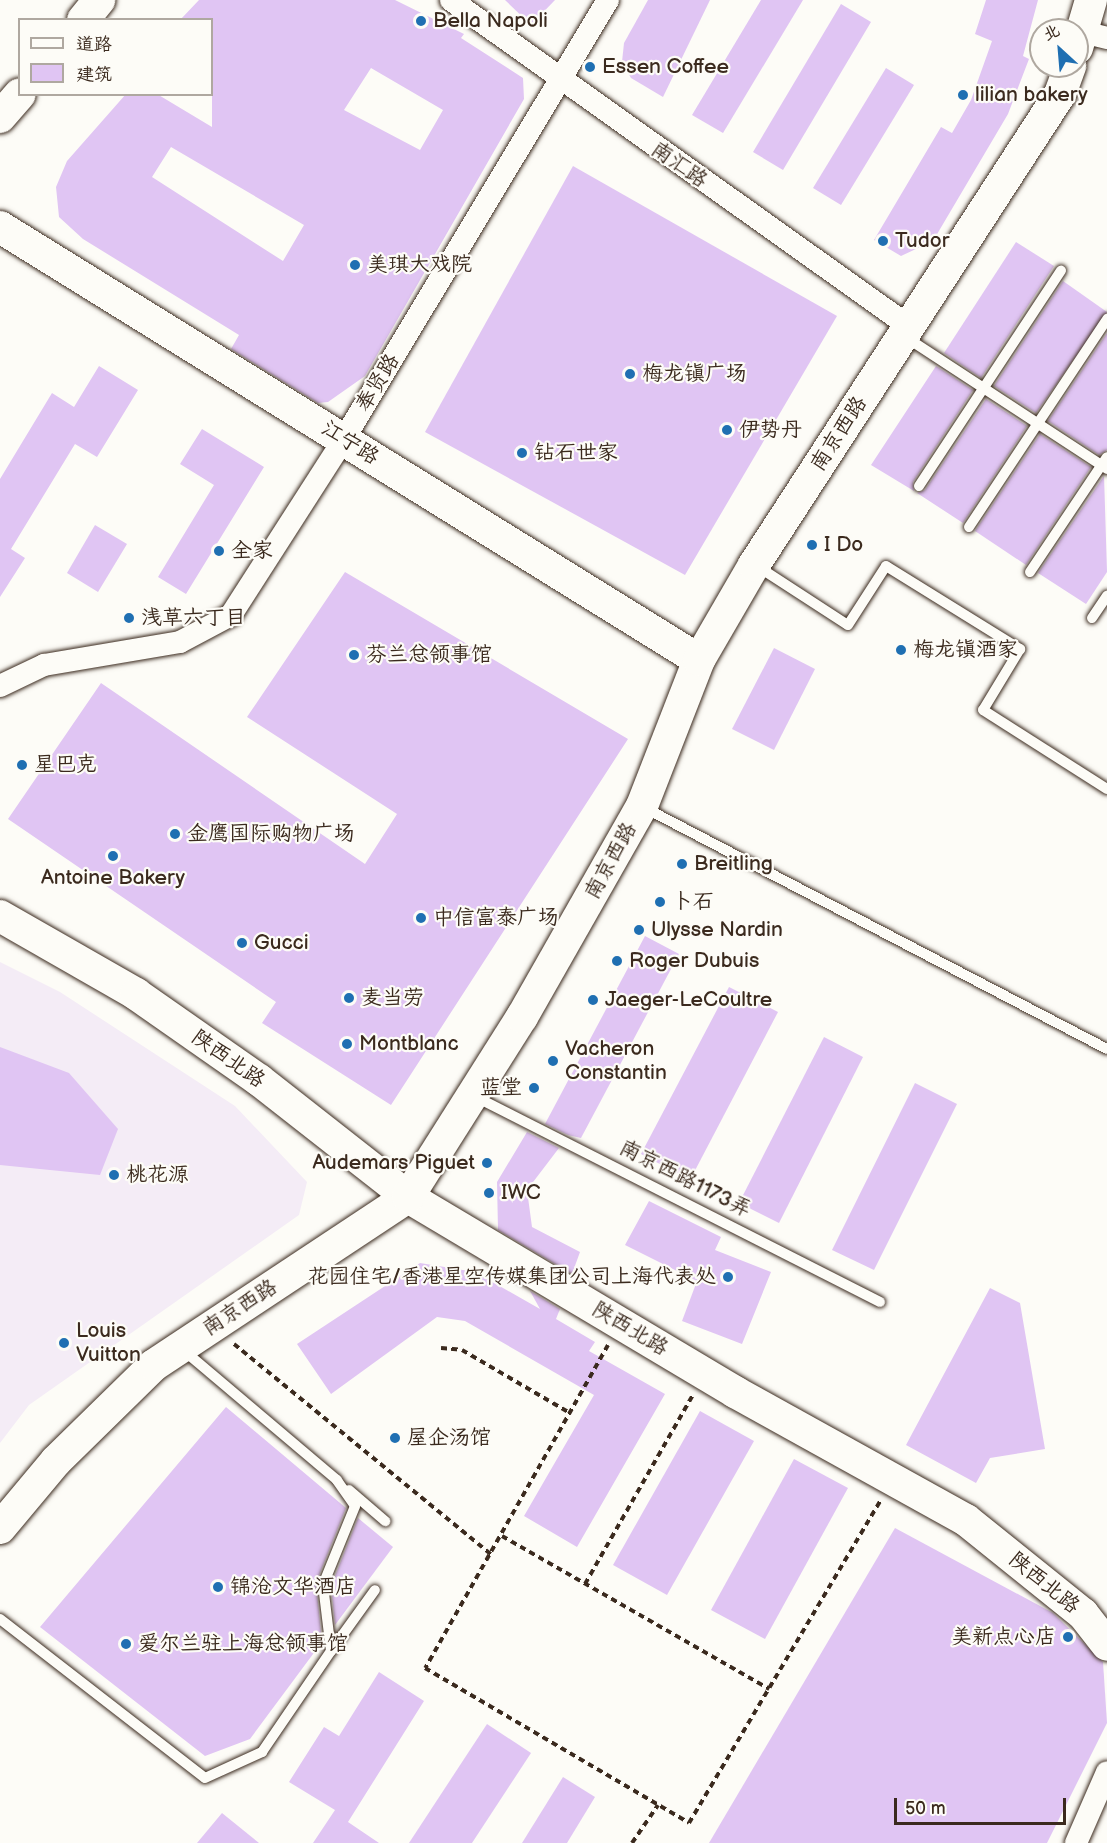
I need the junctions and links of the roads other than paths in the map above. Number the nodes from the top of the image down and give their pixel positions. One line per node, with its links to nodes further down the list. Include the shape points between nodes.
1 (99, 0): 5 (main road)
2 (451, 0): 8 (street, 南汇路)
3 (608, 0): 8 (street, 奉贤路)
4 (1090, 0): 6 (main road)
5 (85, 18)
6 (1089, 39)
7 (1066, 78): 14 (main road, 南京西路, via 1060,94)
8 (560, 81): 14 (street, 南汇路); 17 (street, 奉贤路)
9 (18, 96): 10 (main road)
10 (0, 117)
11 (0, 227): 17 (main road, 江宁路)
12 (1061, 272): 15 (lane)
13 (1107, 319): 16 (lane)
14 (907, 331): 15 (lane); 21 (main road, 南京西路)
15 (985, 388): 16 (lane); 19 (lane)
16 (1038, 424): 18 (lane); 20 (lane)
17 (344, 440): 25 (main road, 江宁路); 26 (street, 奉贤路, via 231,615 180,642 44,665)
18 (1105, 463): 22 (lane)
19 (919, 486)
20 (969, 527)
21 (754, 565): 25 (main road, 南京西路); 27 (lane, via 848,626 886,566 1020,649 983,710)
22 (1030, 572)
23 (1107, 596): 24 (lane)
24 (1092, 618)
25 (699, 660): 28 (main road, 南京西路)
26 (0, 686)
27 (1107, 789)
28 (642, 806): 30 (lane); 31 (main road, 南京西路)
29 (0, 916): 32 (main road, 陕西北路, via 136,994 259,1080)
30 (1107, 1049)
31 (471, 1095): 32 (main road, 南京西路); 33 (lane, 南京西路1173弄, via 514,1112)
32 (408, 1197): 34 (main road, 南京西路); 40 (main road, 陕西北路, via 705,1374 966,1520 1083,1614)
33 (880, 1302)
34 (180, 1348): 35 (lane); 37 (main road, 南京西路, via 154,1365 56,1461)
35 (338, 1480): 36 (lane); 41 (lane, via 355,1506 323,1586)
36 (385, 1521)
37 (0, 1528)
38 (375, 1590): 41 (lane)
39 (0, 1619): 41 (lane, via 205,1778 262,1752)
40 (1107, 1645)
41 (331, 1651)
42 (1107, 1772): 43 (street)
43 (1076, 1843)

